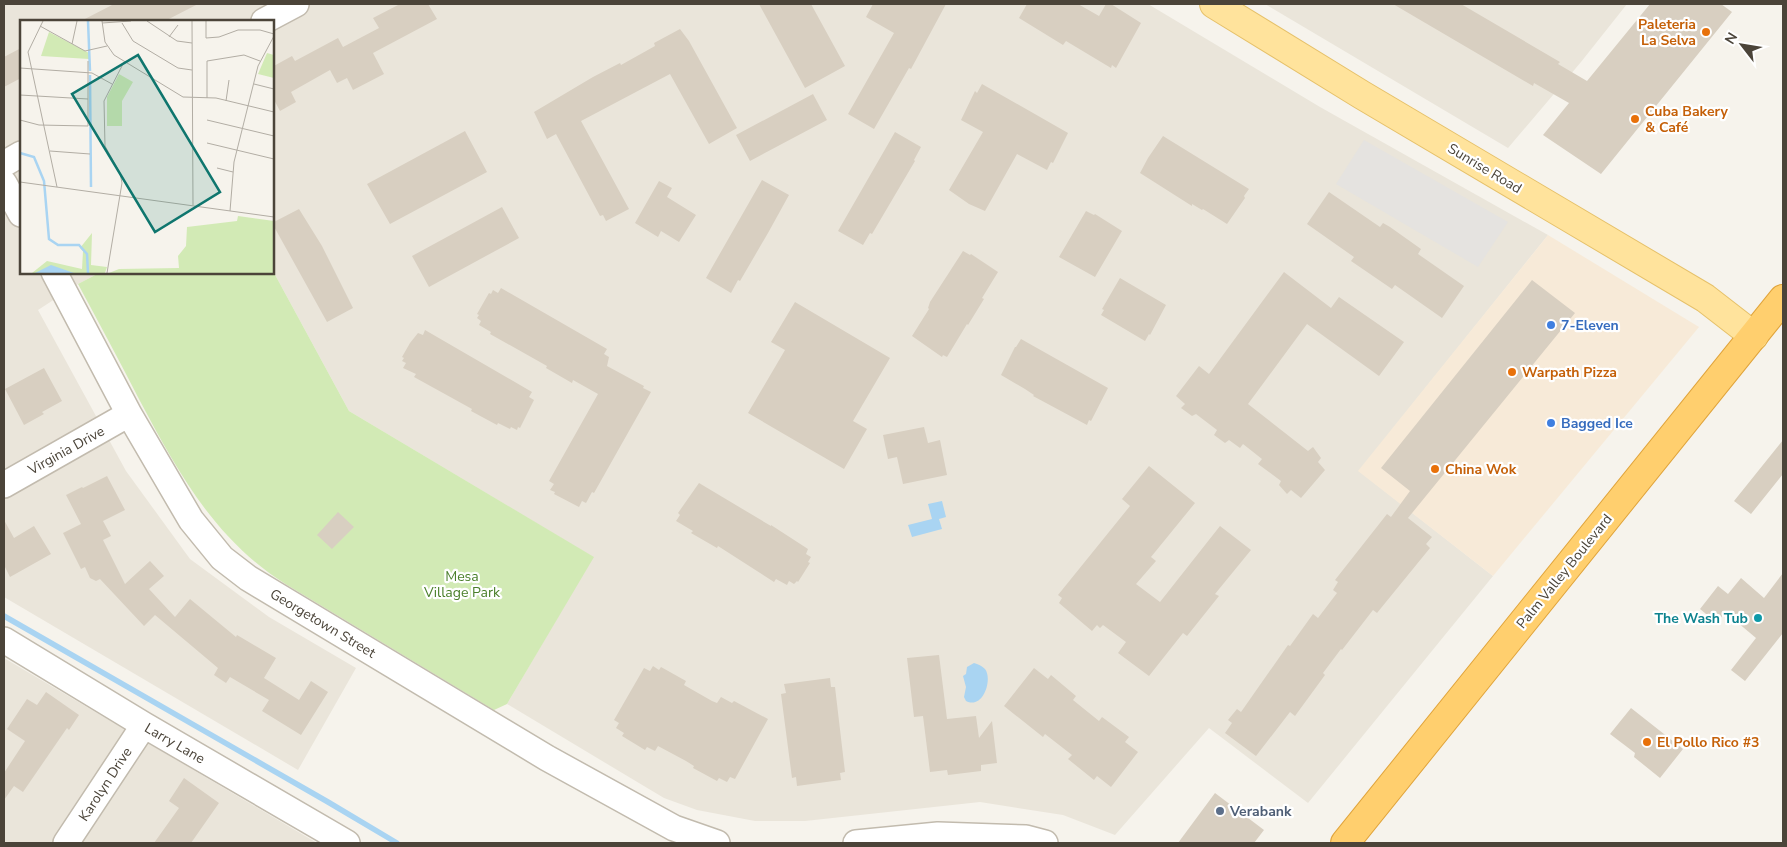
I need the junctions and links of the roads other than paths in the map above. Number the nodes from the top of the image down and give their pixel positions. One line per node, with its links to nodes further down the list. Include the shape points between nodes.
1 (296, 4): 3 (street)
2 (1214, 4): 10 (main road, Sunrise Road, via 1705,298)
3 (266, 20)
4 (20, 155): 5 (street)
5 (4, 164)
6 (4, 183): 7 (street)
7 (20, 212)
8 (55, 274): 11 (street, Georgetown Street)
9 (1783, 299): 10 (highway, Palm Valley Boulevard)
10 (1754, 336): 20 (highway, Palm Valley Boulevard)
11 (129, 414): 12 (street, Virginia Drive); 17 (street, Georgetown Street, via 201,534 222,558 248,578 547,758 674,828)
12 (4, 485)
13 (4, 640): 14 (street, Larry Lane)
14 (144, 725): 15 (street, Karolyn Drive); 16 (street, Larry Lane)
15 (66, 843)
16 (347, 843)
17 (717, 843)
18 (856, 843): 19 (street, via 938,835 1026,838)
19 (1045, 843)
20 (1345, 843)

